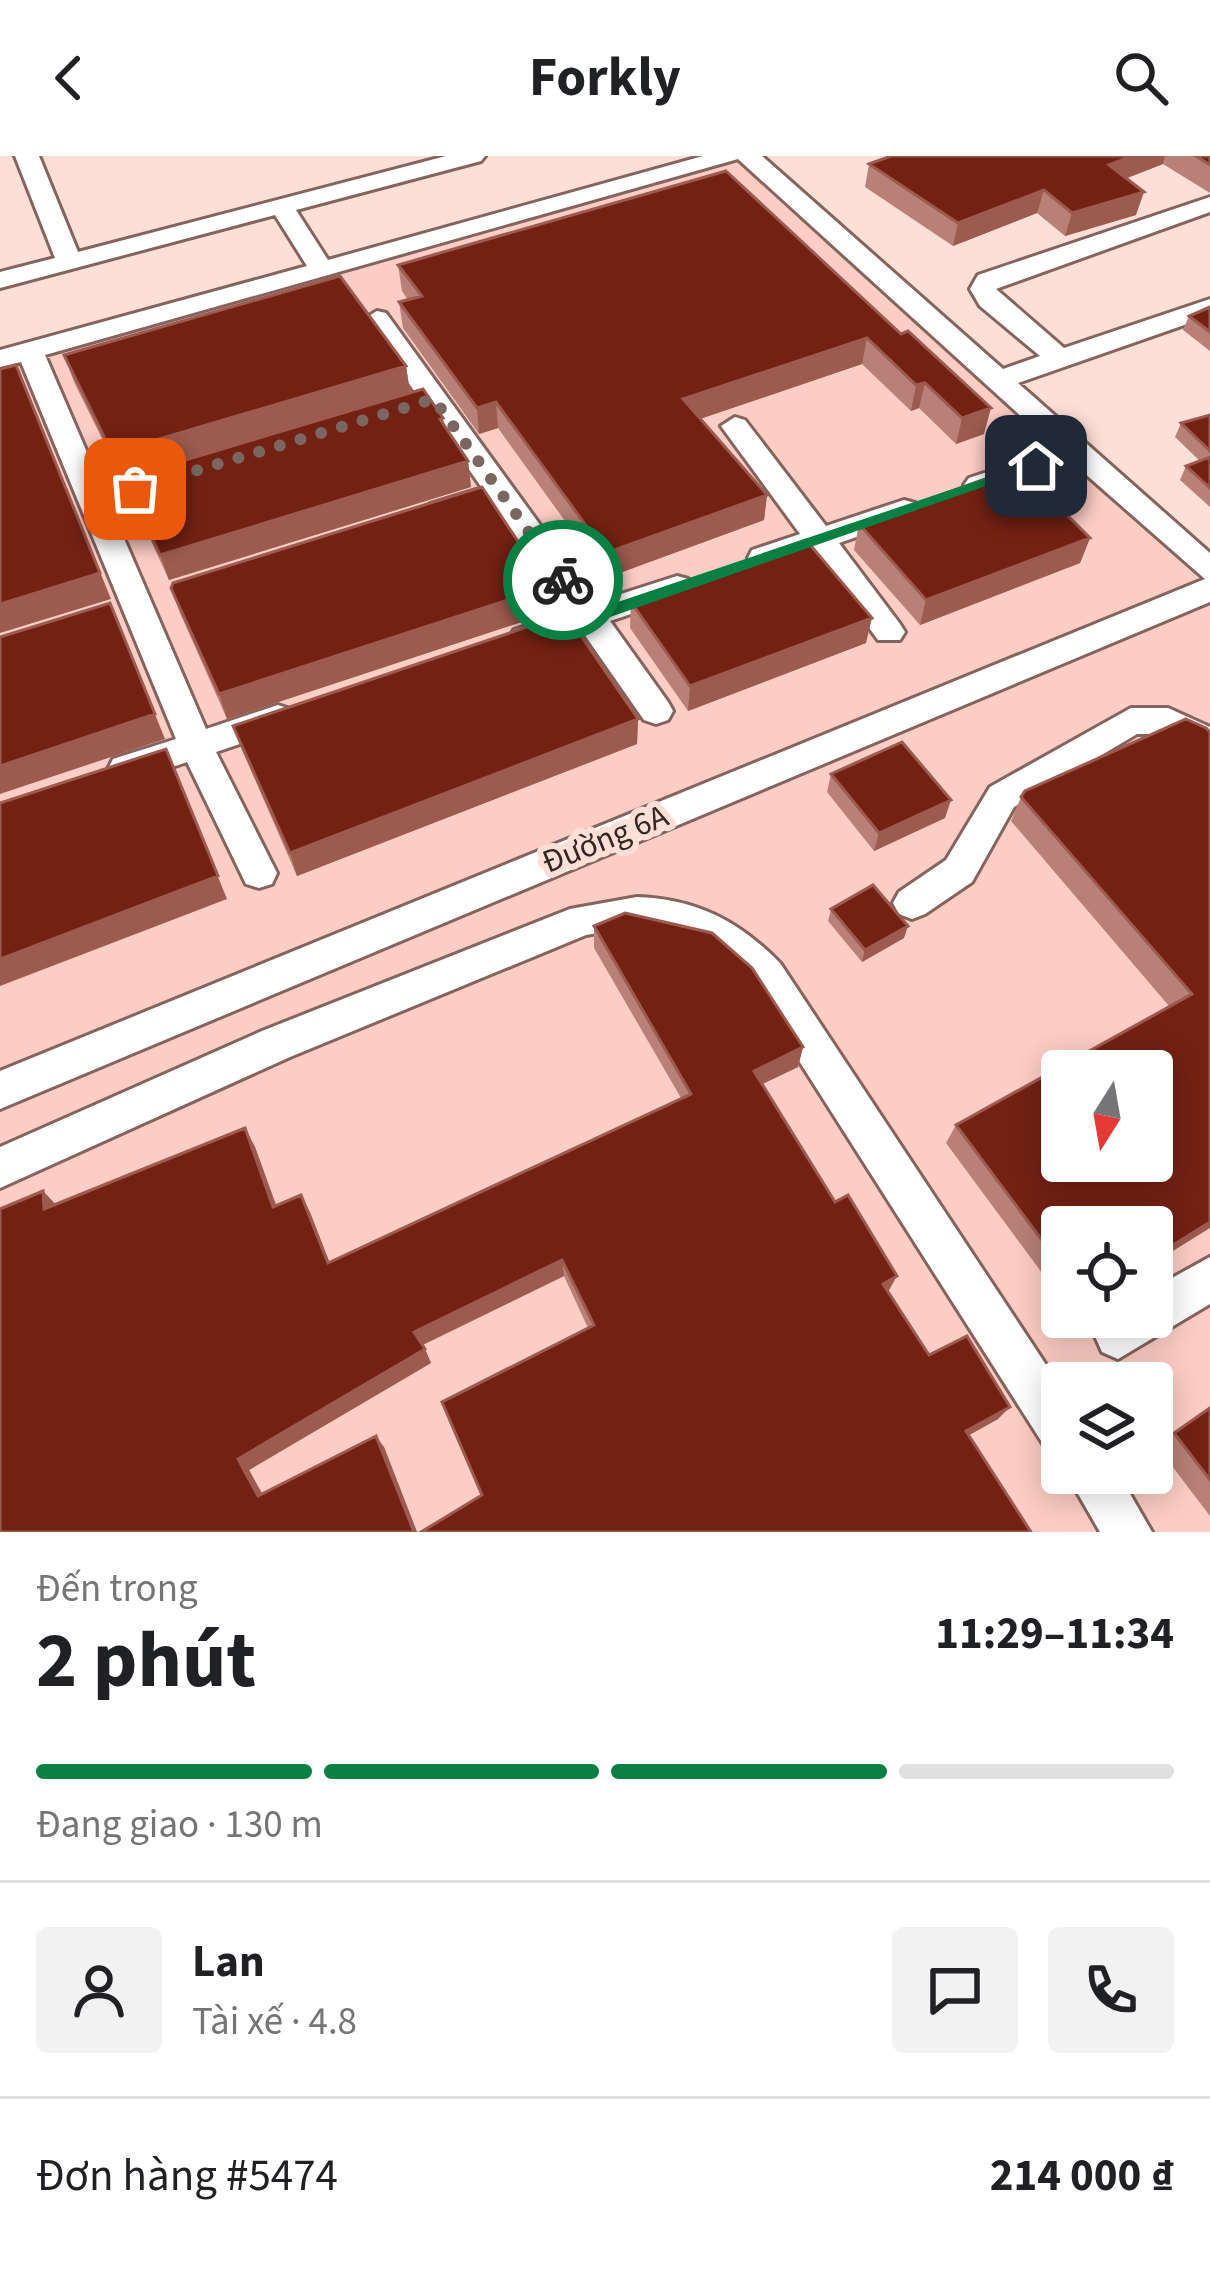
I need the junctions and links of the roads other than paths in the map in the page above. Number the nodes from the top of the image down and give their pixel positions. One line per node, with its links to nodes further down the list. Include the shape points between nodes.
1 (26, 156): 9 (street)
2 (729, 156): 10 (street)
3 (748, 156): 16 (street)
4 (468, 157): 6 (street)
5 (1210, 204): 7 (street)
6 (282, 207): 9 (street); 10 (street)
7 (1178, 214): 8 (street); 15 (street, via 987,280 989,300)
8 (1210, 238)
9 (69, 262): 11 (street)
10 (323, 271): 14 (street)
11 (0, 280)
12 (1210, 307): 15 (street)
13 (377, 320): 19 (street, via 423,402)
14 (15, 355): 30 (street, via 104,499 136,606)
15 (1061, 360): 16 (street)
16 (998, 380): 18 (street)
17 (735, 426): 21 (street)
18 (1078, 452): 21 (street); 22 (street)
19 (501, 493): 20 (street); 24 (street)
20 (410, 521)
21 (821, 538): 24 (street); 25 (street)
22 (1210, 570)
23 (1210, 589): 34 (street, Đường 6A)
24 (590, 617): 26 (street); 28 (street)
25 (889, 632)
26 (502, 646)
27 (305, 709): 30 (street)
28 (656, 711)
29 (1210, 743): 33 (street, via 1168,721 1131,721 1002,797 959,871)
30 (195, 744): 31 (street); 32 (street)
31 (87, 783)
32 (260, 873)
33 (913, 903)
34 (0, 1090)
35 (0, 1168): 38 (street, via 276,1044 584,920 638,913 697,922 723,931 766,975)
36 (1210, 1279): 37 (street)
37 (1173, 1302)
38 (1041, 1398)
39 (1104, 1494): 40 (street)
40 (1128, 1532)

